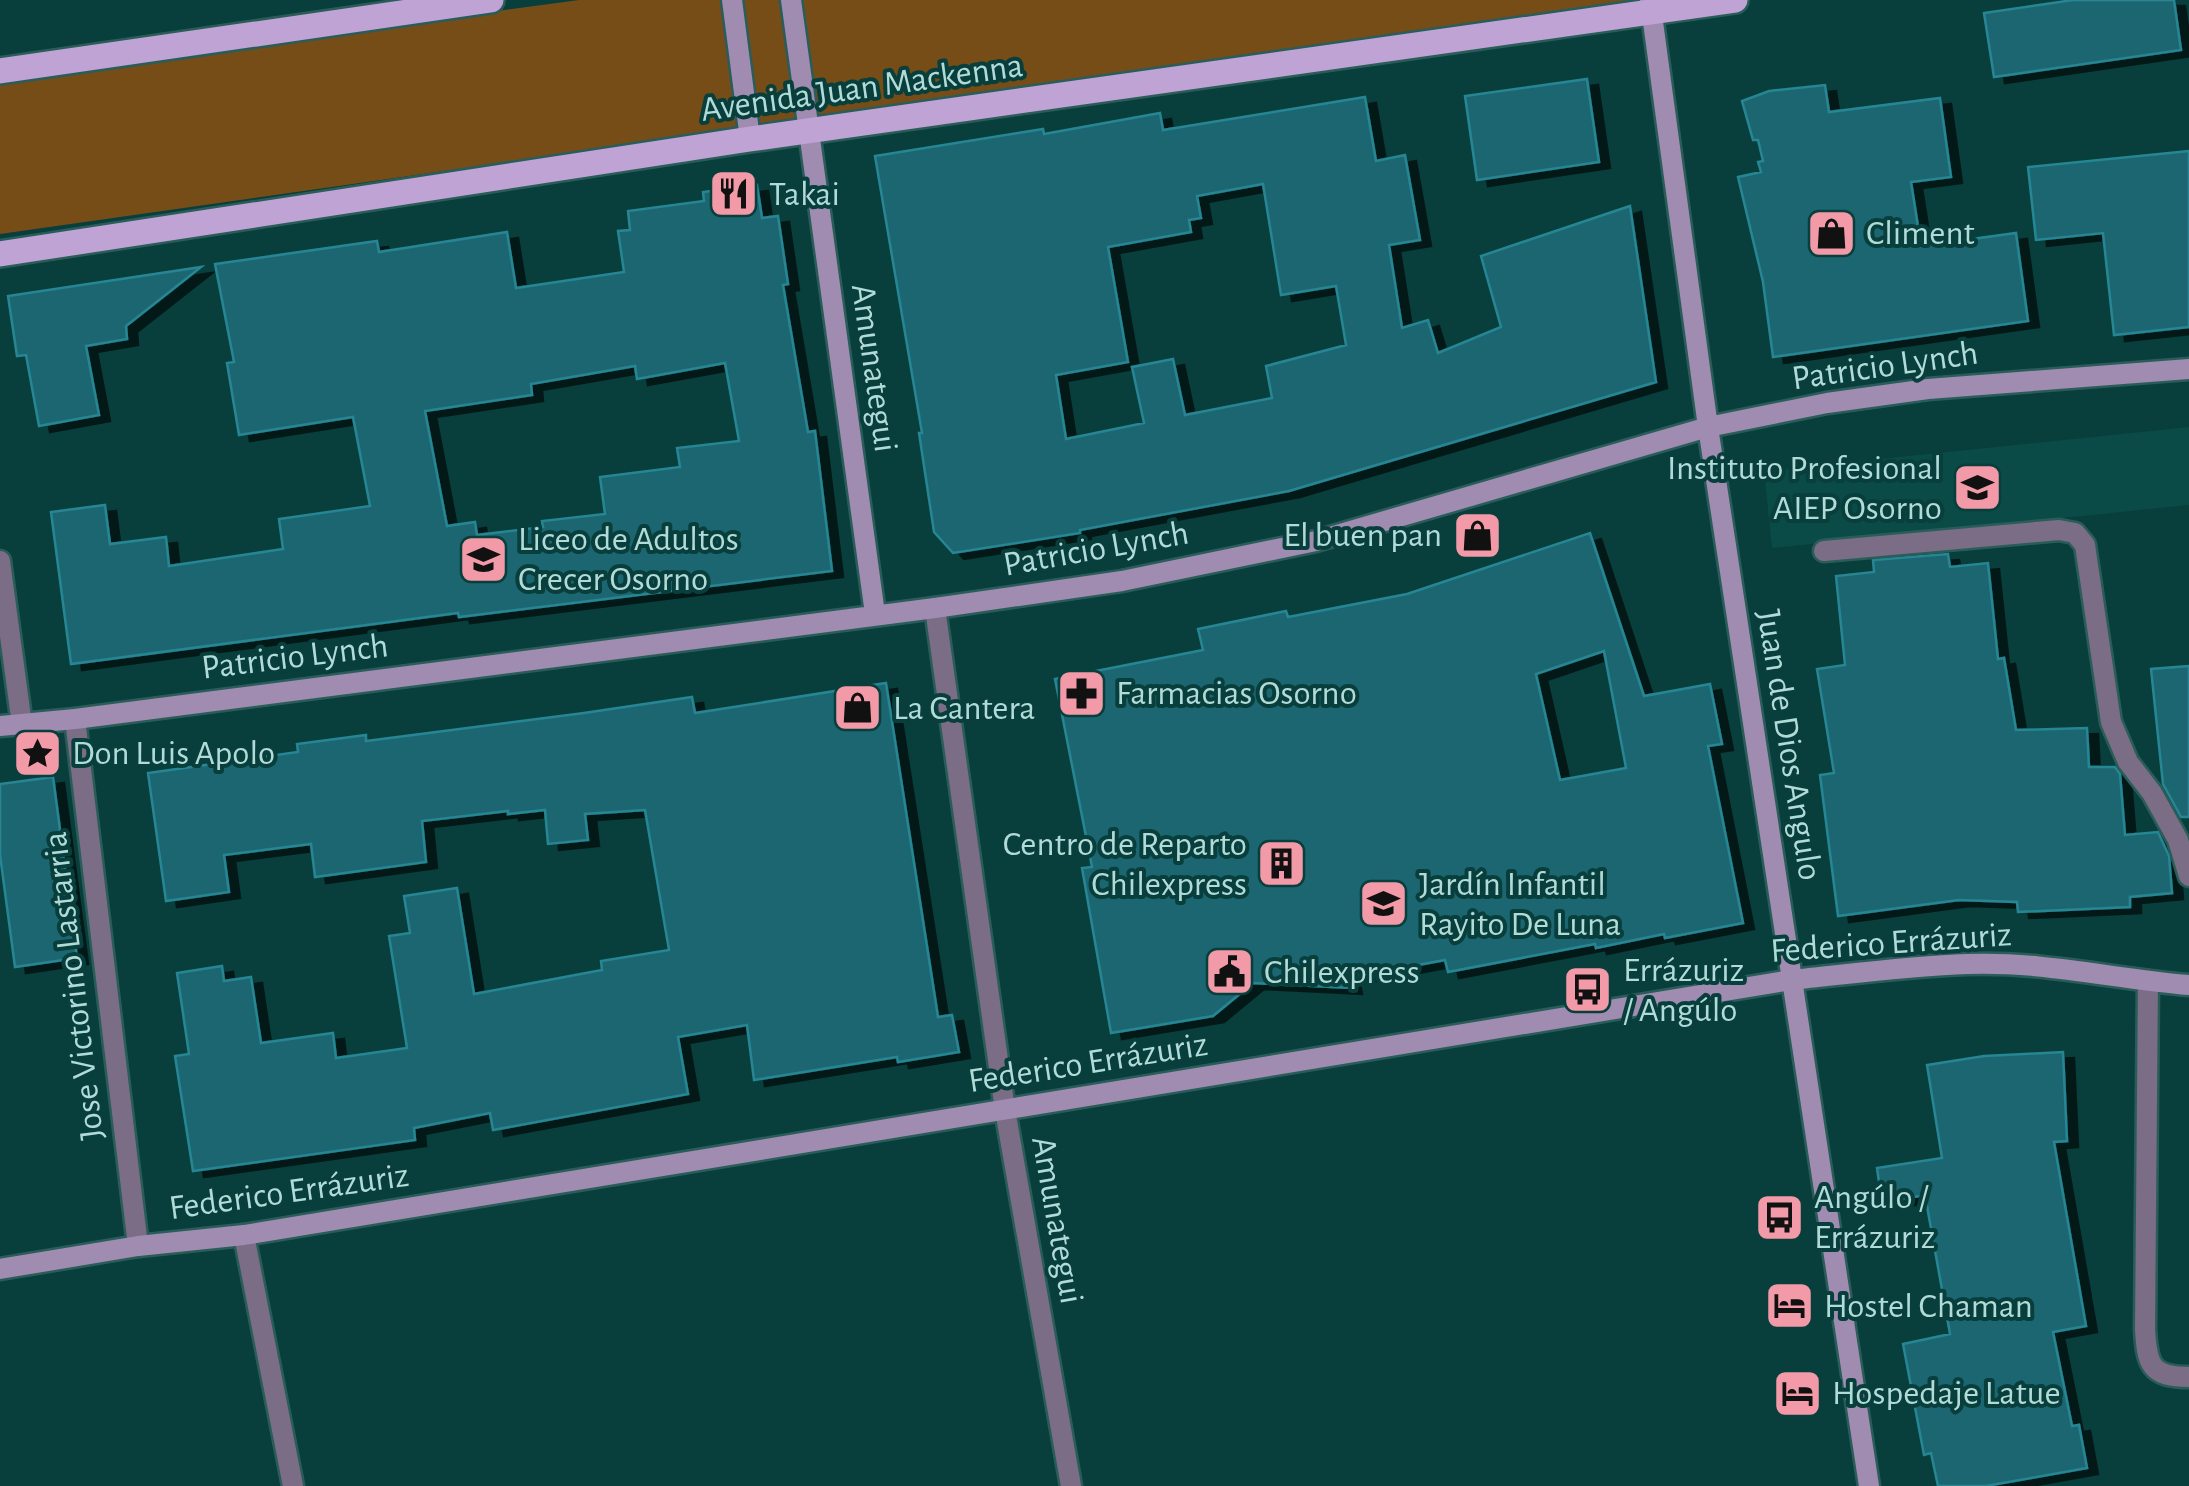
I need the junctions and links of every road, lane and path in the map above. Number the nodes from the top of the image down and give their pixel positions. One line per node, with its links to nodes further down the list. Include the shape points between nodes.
1 (490, 0): 6 (main road)
2 (732, 0): 8 (street)
3 (791, 0): 7 (street, Amunategui)
4 (1736, 0): 5 (main road, Avenida Juan Mackenna)
5 (1650, 6): 7 (main road, Avenida Juan Mackenna); 11 (street, Juan de Dios Angulo)
6 (0, 71)
7 (808, 131): 8 (main road, Avenida Juan Mackenna); 15 (street, Amunategui)
8 (750, 139): 9 (main road, Avenida Juan Mackenna)
9 (0, 254)
10 (2189, 368): 11 (street, Patricio Lynch, via 1928,389)
11 (1708, 427): 14 (street, Patricio Lynch, via 1316,541 1122,581); 20 (street, Juan de Dios Angulo)
12 (1824, 551): 19 (street, via 2059,530 2075,534 2085,546 2111,722 2178,840)
13 (0, 561): 17 (street)
14 (935, 608): 15 (street, Patricio Lynch); 23 (street, Amunategui)
15 (875, 614): 16 (street, Patricio Lynch)
16 (75, 719): 17 (street, Patricio Lynch); 25 (street, Jose Victorino Lastarria)
17 (22, 725): 18 (street, Patricio Lynch)
18 (0, 726)
19 (2189, 876)
20 (1792, 980): 21 (street, Federico Errázuriz, via 1969,964 2058,967); 23 (street, Federico Errázuriz); 30 (street, Juan de Dios Angulo)
21 (2148, 982): 22 (street, Federico Errázuriz); 27 (street, via 2146,1357 2157,1371)
22 (2189, 984)
23 (1005, 1110): 24 (street, Federico Errázuriz); 29 (street, Amunategui)
24 (244, 1235): 25 (street, Federico Errázuriz); 28 (street)
25 (138, 1246): 26 (street, Federico Errázuriz)
26 (0, 1269)
27 (2189, 1377)
28 (293, 1486)
29 (1071, 1486)
30 (1869, 1486)

